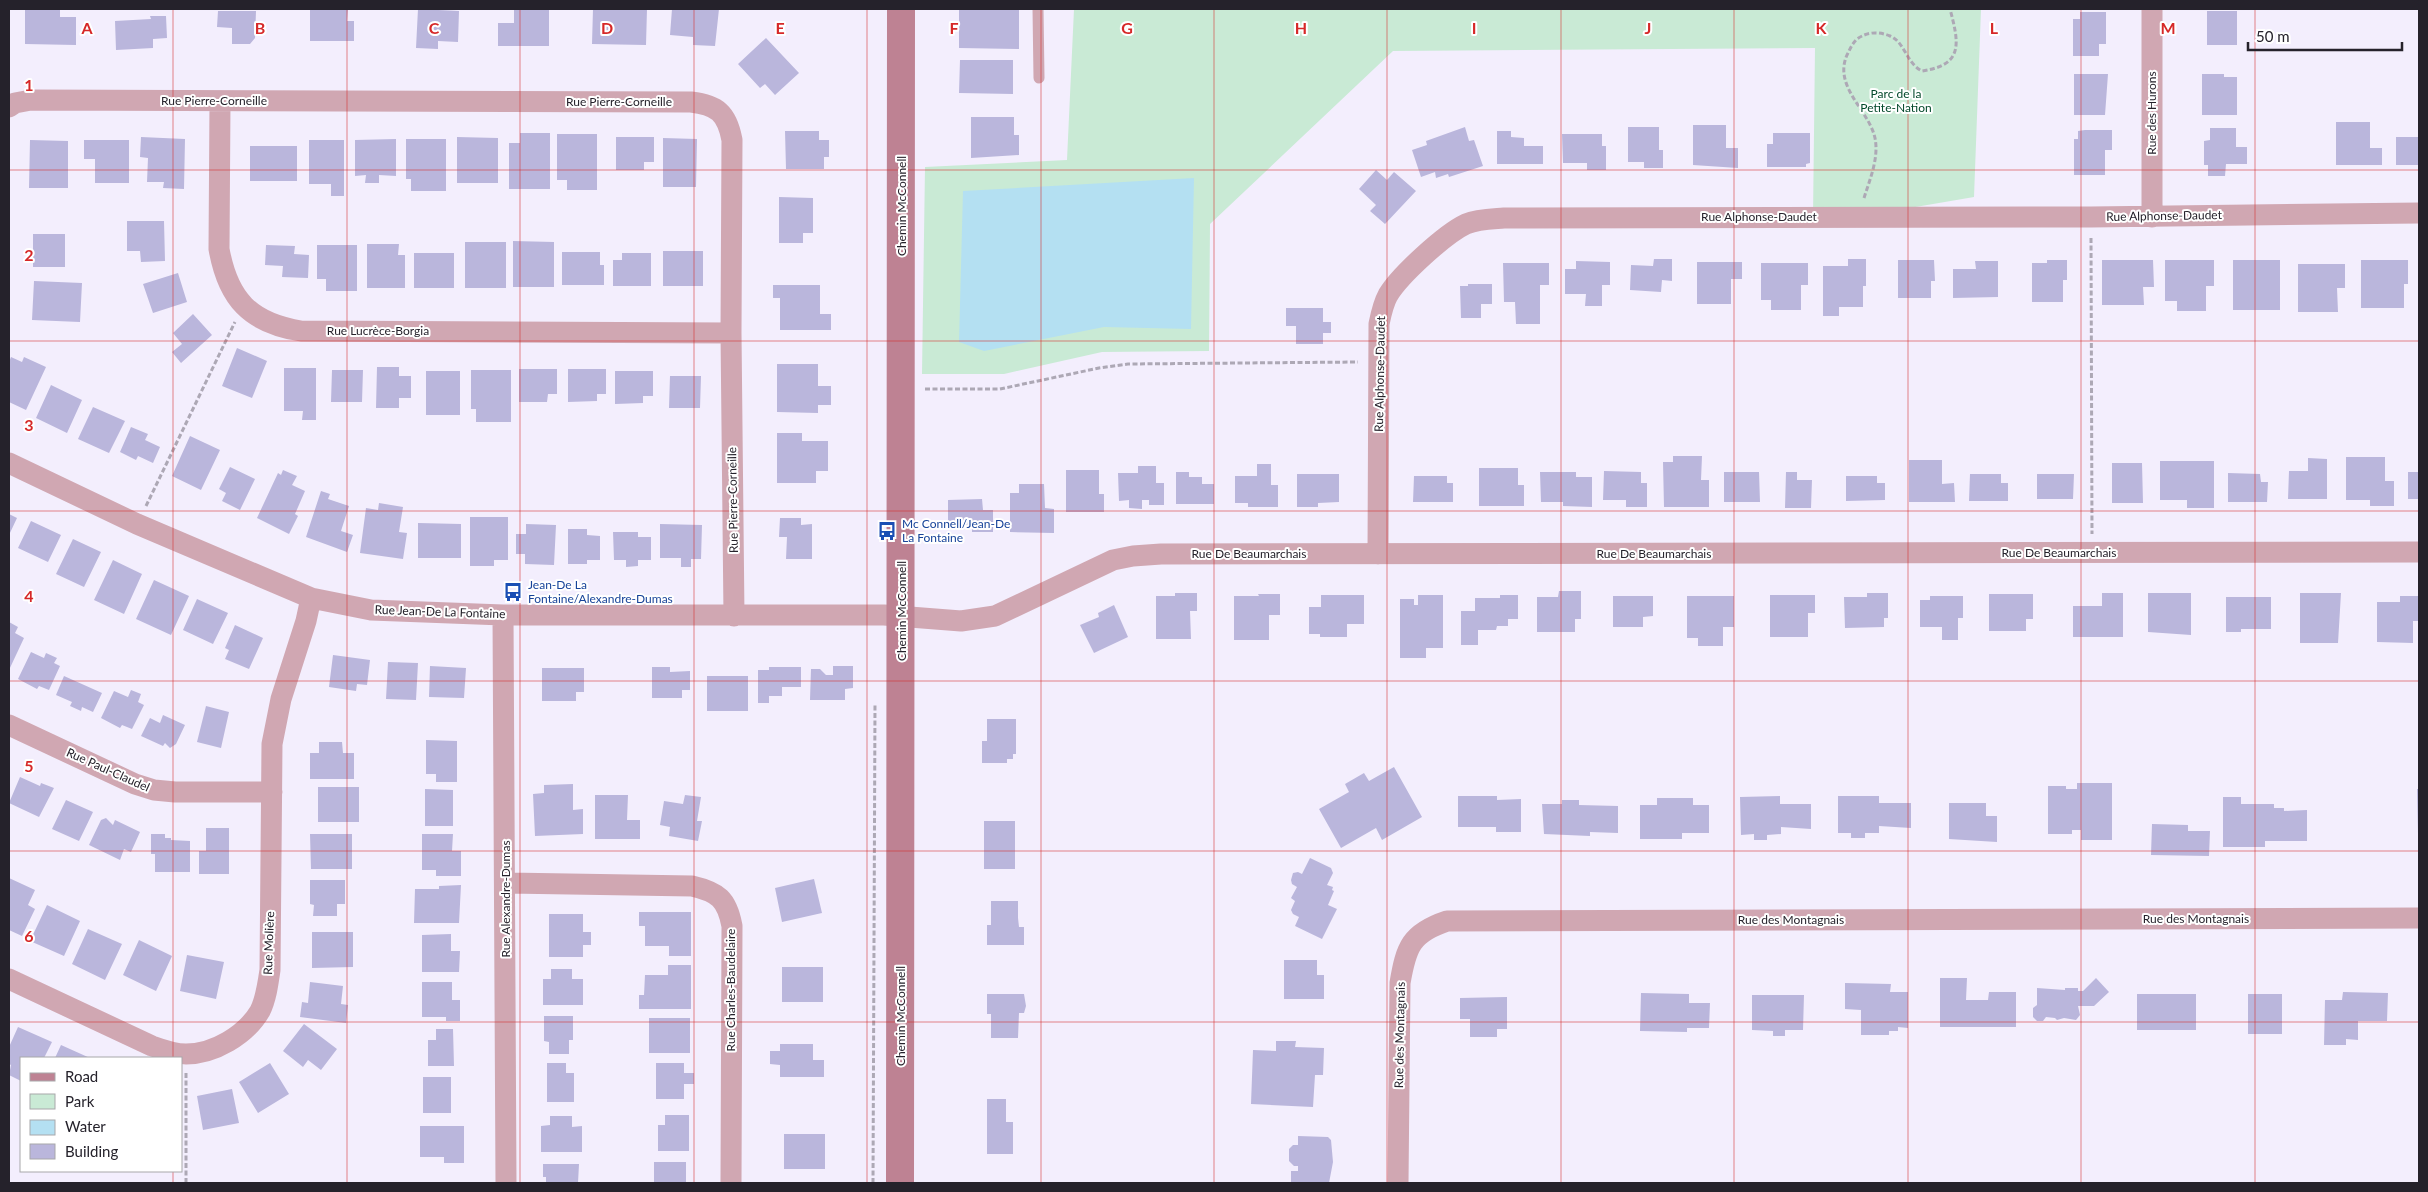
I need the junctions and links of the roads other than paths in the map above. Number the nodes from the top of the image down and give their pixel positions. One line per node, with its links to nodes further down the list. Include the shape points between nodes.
1 (902, 9): 16 (street, Chemin McConnell)
2 (1038, 9): 4 (lane)
3 (2152, 9): 8 (street, Rue des Hurons)
4 (1039, 78)
5 (220, 102): 6 (street, Rue Pierre-Corneille, via 31,100); 9 (street, Rue Lucrèce-Borgia, via 219,249 228,285 243,306 261,320 301,331); 9 (street, Rue Pierre-Corneille, via 708,104 720,112 729,125 732,140)
6 (9, 107)
7 (2419, 213): 8 (street, Rue Alphonse-Daudet)
8 (2152, 217): 12 (street, Rue Alphonse-Daudet, via 1504,218 1467,224 1450,233 1397,282 1382,310)
9 (731, 333): 15 (street, Rue Pierre-Corneille)
10 (9, 463): 13 (street, Rue Jean-De La Fontaine, via 137,524)
11 (2419, 552): 12 (street, Rue De Beaumarchais)
12 (1378, 554): 16 (street, Rue De Beaumarchais, via 1133,556 1113,560 996,616 961,621)
13 (310, 598): 14 (street, Rue Jean-De La Fontaine, via 371,610); 18 (street, Rue Molière, via 306,621 281,699 272,744)
14 (503, 615): 15 (street, Rue Jean-De La Fontaine); 19 (street, Rue Alexandre-Dumas)
15 (734, 616): 16 (street, Rue Jean-De La Fontaine)
16 (902, 617): 24 (street, Chemin McConnell)
17 (9, 724): 18 (street, Rue Paul-Claudel, via 154,790)
18 (272, 792): 21 (street, Rue Molière, via 267,990 260,1010 234,1038 204,1051 186,1054 152,1046)
19 (506, 883): 22 (street, Rue Alexandre-Dumas); 23 (street, Rue Charles-Baudelaire, via 692,886 720,897 729,911 732,926)
20 (2419, 918): 25 (street, Rue des Montagnais, via 1447,921 1428,928 1413,941 1404,961 1400,983)
21 (9, 979)
22 (506, 1183)
23 (730, 1183)
24 (900, 1183)
25 (1398, 1183)

